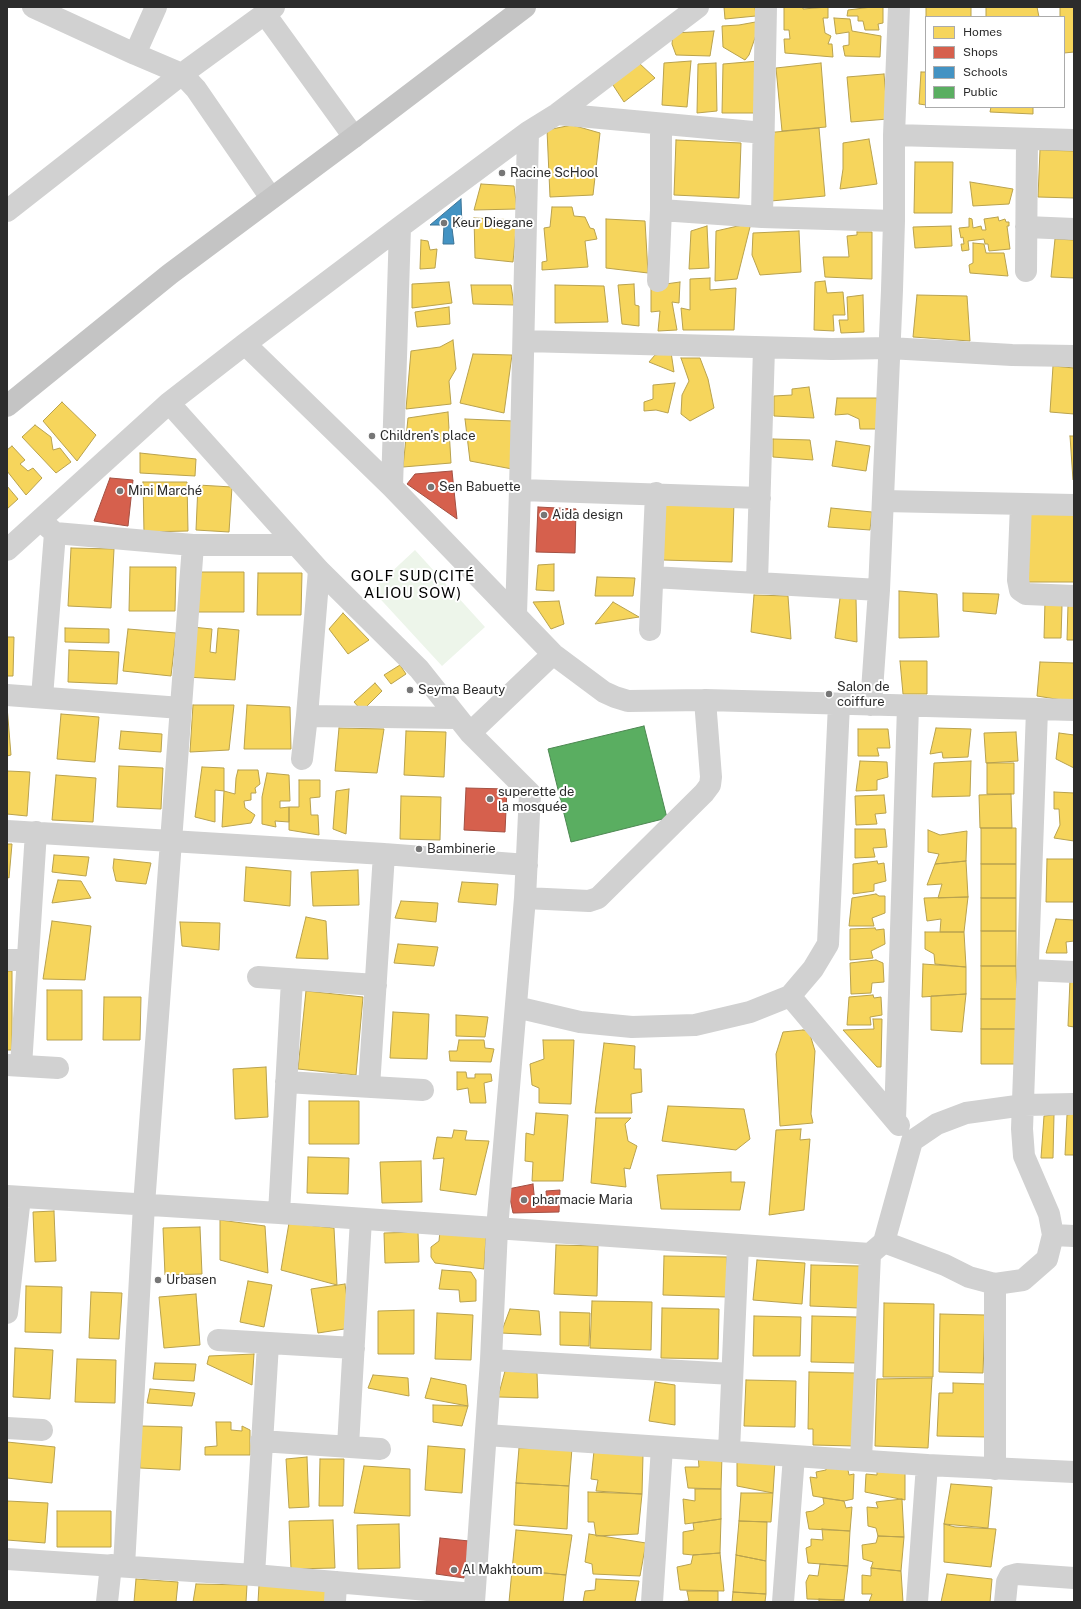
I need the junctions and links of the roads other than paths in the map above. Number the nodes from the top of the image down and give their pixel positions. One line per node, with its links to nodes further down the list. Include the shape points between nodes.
1 (33, 7): 8 (street)
2 (156, 7): 8 (street)
3 (525, 7): 15 (main road)
4 (698, 7): 10 (street)
5 (766, 7): 13 (street)
6 (899, 7): 14 (street)
7 (269, 10): 9 (street); 15 (street)
8 (134, 54): 9 (street)
9 (182, 74): 18 (street, via 196,89); 19 (street)
10 (556, 114): 11 (street); 12 (street)
11 (661, 124): 13 (street); 20 (street)
12 (528, 132): 23 (street); 28 (street)
13 (764, 132): 21 (street)
14 (894, 135): 16 (street); 22 (street)
15 (354, 137): 18 (main road)
16 (1027, 139): 17 (street); 24 (street)
17 (1074, 140)
18 (271, 198): 33 (main road, via 164,278)
19 (7, 210)
20 (661, 210): 21 (street); 27 (street)
21 (762, 217): 22 (street)
22 (894, 221): 31 (street)
23 (400, 227): 29 (street); 35 (street)
24 (1026, 227): 25 (street); 26 (street)
25 (1074, 228)
26 (1026, 272)
27 (658, 280)
28 (524, 341): 30 (street); 36 (street)
29 (245, 344): 34 (street); 35 (street)
30 (764, 348): 31 (street); 38 (street)
31 (889, 348): 32 (street); 39 (street)
32 (1074, 356)
33 (8, 403)
34 (169, 403): 42 (street); 44 (street)
35 (392, 487): 51 (street)
36 (520, 490): 37 (street); 51 (street)
37 (656, 493): 38 (street); 47 (street)
38 (760, 498): 48 (street)
39 (883, 501): 40 (street); 49 (street)
40 (1021, 504): 41 (street); 50 (street, via 1018,580 1020,590 1026,594)
41 (1074, 505)
42 (48, 526): 43 (street); 45 (street); 55 (street)
43 (193, 545): 44 (street); 60 (street)
44 (296, 545): 46 (street)
45 (7, 550)
46 (319, 570): 63 (street); 64 (street, via 419,669)
47 (653, 577): 48 (street); 52 (street)
48 (757, 582): 49 (street)
49 (879, 590): 58 (street)
50 (1074, 596)
51 (516, 614): 53 (street)
52 (650, 630)
53 (553, 654): 56 (street, via 604,692 628,701); 64 (street)
54 (7, 695): 55 (street)
55 (42, 698): 60 (street)
56 (705, 700): 57 (street); 71 (street, via 711,777 710,785 704,793 598,898 589,901)
57 (839, 704): 58 (street); 78 (street, via 828,944 813,968)
58 (871, 705): 59 (street)
59 (908, 706): 61 (street); 87 (street)
60 (181, 708): 68 (street)
61 (1037, 710): 62 (street); 73 (street)
62 (1074, 710)
63 (307, 716): 64 (street); 65 (street)
64 (464, 726): 70 (street, via 530,794)
65 (302, 759)
66 (7, 831): 67 (street)
67 (36, 832): 68 (street); 72 (street)
68 (172, 840): 69 (street); 90 (street)
69 (384, 854): 70 (street); 77 (street)
70 (527, 865): 71 (street)
71 (526, 898): 79 (street)
72 (17, 960): 80 (street)
73 (1028, 970): 74 (street); 86 (street)
74 (1074, 972)
75 (258, 977): 76 (street)
76 (292, 980): 77 (street); 82 (street)
77 (376, 985): 83 (street)
78 (790, 996): 79 (street, via 750,1012 695,1025 632,1026 580,1022); 87 (street)
79 (516, 1007): 93 (street)
80 (14, 1065): 81 (street)
81 (58, 1068)
82 (286, 1082): 83 (street); 91 (street)
83 (369, 1087): 84 (street)
84 (423, 1090)
85 (1074, 1104): 86 (street)
86 (1024, 1105): 88 (street, via 966,1113 936,1124); 94 (street, via 1024,1156 1049,1214)
87 (895, 1120): 88 (street)
88 (912, 1141): 96 (street)
89 (13, 1197): 90 (street); 98 (street)
90 (144, 1205): 91 (street); 118 (street)
91 (279, 1213): 92 (street)
92 (361, 1219): 93 (street); 101 (street)
93 (497, 1230): 95 (street); 102 (street)
94 (1064, 1236): 97 (street, via 1047,1259 1023,1280)
95 (738, 1245): 96 (street); 103 (street)
96 (877, 1248): 97 (street, via 945,1265 969,1277); 113 (street)
97 (996, 1284): 115 (street)
98 (7, 1313)
99 (218, 1340): 100 (street)
100 (268, 1344): 101 (street); 107 (street)
101 (354, 1348): 108 (street)
102 (491, 1360): 103 (street); 106 (street)
103 (732, 1374): 111 (street)
104 (7, 1428): 105 (street)
105 (42, 1430)
106 (486, 1435): 109 (street); 122 (street)
107 (261, 1441): 108 (street); 119 (street)
108 (348, 1446): 110 (street)
109 (662, 1447): 111 (street); 124 (street)
110 (380, 1449)
111 (729, 1451): 112 (street)
112 (794, 1456): 113 (street); 125 (street)
113 (861, 1460): 114 (street)
114 (927, 1465): 115 (street); 126 (street)
115 (995, 1469): 116 (street)
116 (1074, 1472)
117 (7, 1559): 118 (street)
118 (117, 1566): 119 (street); 123 (street)
119 (254, 1575): 121 (street)
120 (1074, 1578): 127 (street, via 1017,1574 1010,1576)
121 (335, 1592): 122 (street)
122 (474, 1598)
123 (107, 1602)
124 (652, 1602)
125 (783, 1602)
126 (917, 1602)
127 (1005, 1602)

